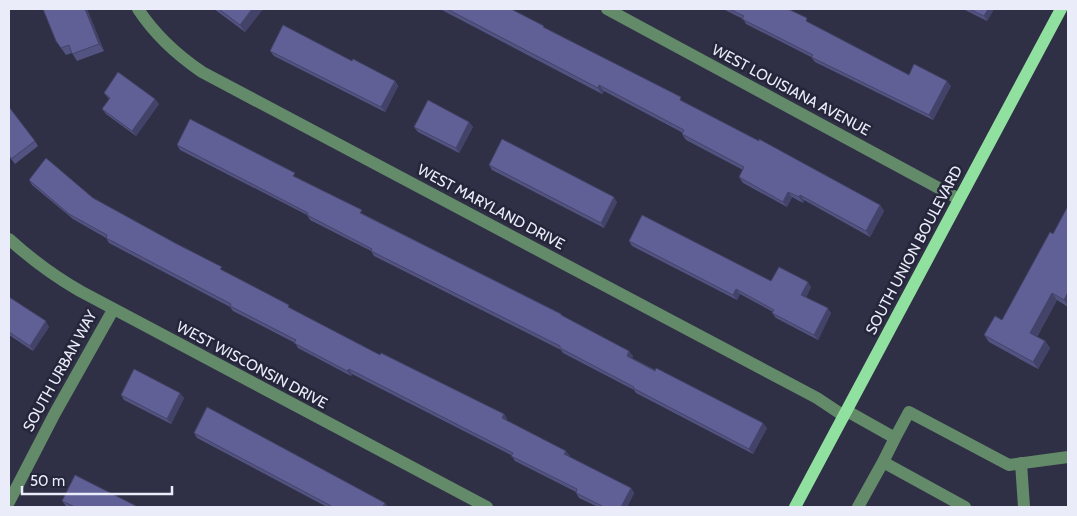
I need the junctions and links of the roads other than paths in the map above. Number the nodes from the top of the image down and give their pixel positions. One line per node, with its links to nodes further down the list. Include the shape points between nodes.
1 (138, 9): 7 (street, WEST MARYLAND DRIVE, via 170,47 202,72)
2 (607, 9): 4 (street, WEST LOUISIANA AVENUE)
3 (1061, 9): 4 (main road, SOUTH UNION BOULEVARD)
4 (959, 199): 7 (main road, SOUTH UNION BOULEVARD)
5 (9, 239): 6 (street, WEST WISCONSIN DRIVE, via 55,277)
6 (113, 310): 12 (street, SOUTH URBAN WAY); 13 (street, WEST WISCONSIN DRIVE)
7 (845, 413): 8 (street, WEST MARYLAND DRIVE); 14 (main road, SOUTH UNION BOULEVARD)
8 (895, 438): 10 (street); 11 (street, via 909,412 1009,465)
9 (1068, 457): 11 (street)
10 (882, 462): 15 (street); 16 (street)
11 (1021, 463): 17 (street)
12 (9, 502)
13 (487, 507)
14 (795, 507)
15 (858, 507)
16 (965, 507)
17 (1024, 507)

